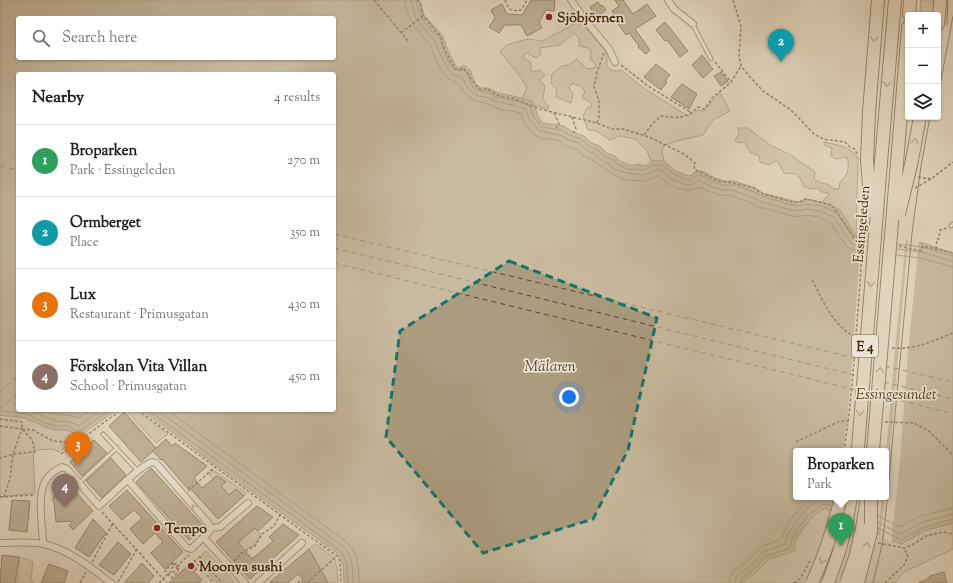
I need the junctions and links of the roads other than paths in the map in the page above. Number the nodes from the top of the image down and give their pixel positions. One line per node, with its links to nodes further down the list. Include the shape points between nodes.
1 (571, 0): 12 (street, via 609,49)
2 (668, 0): 9 (street, via 674,9)
3 (878, 0): 14 (highway, one-way to 14, bridge, via 867,160)
4 (895, 0): 14 (highway, Essingeleden / E 4, one-way to 14, bridge)
5 (910, 0): 7 (highway)
6 (940, 0): 8 (highway)
7 (909, 12)
8 (939, 12)
9 (693, 24): 11 (lane)
10 (907, 48): 15 (highway, E 4, bridge, via 897,163)
11 (711, 59)
12 (615, 62)
13 (919, 120): 15 (highway, one-way to 13, bridge)
14 (872, 243): 18 (highway, Essingeleden / E 4, one-way to 18, bridge)
15 (894, 250): 19 (highway, E 4, one-way to 15, bridge)
16 (103, 434): 17 (lane)
17 (117, 448): 20 (lane); 22 (lane)
18 (857, 448)
19 (873, 448)
20 (138, 471): 21 (street); 28 (street, one-way to 20, via 156,463 148,463)
21 (128, 480): 22 (street, via 99,506); 29 (street, via 186,547 191,549)
22 (79, 482): 32 (street, via 62,467 50,474 44,483 41,494)
23 (840, 500): 36 (highway, one-way to 36, bridge, via 831,537)
24 (850, 500): 37 (highway, bridge, via 839,552)
25 (867, 500): 38 (highway, bridge, via 855,558)
26 (871, 500): 39 (highway, one-way to 26, bridge, via 871,532)
27 (248, 503): 28 (street, via 220,527)
28 (211, 528): 29 (street)
29 (204, 538): 34 (street)
30 (0, 543): 32 (street)
31 (302, 543): 35 (street)
32 (43, 544): 33 (street, via 68,553)
33 (111, 583)
34 (245, 583)
35 (258, 583)
36 (812, 583)
37 (828, 583)
38 (846, 583)
39 (858, 583)

